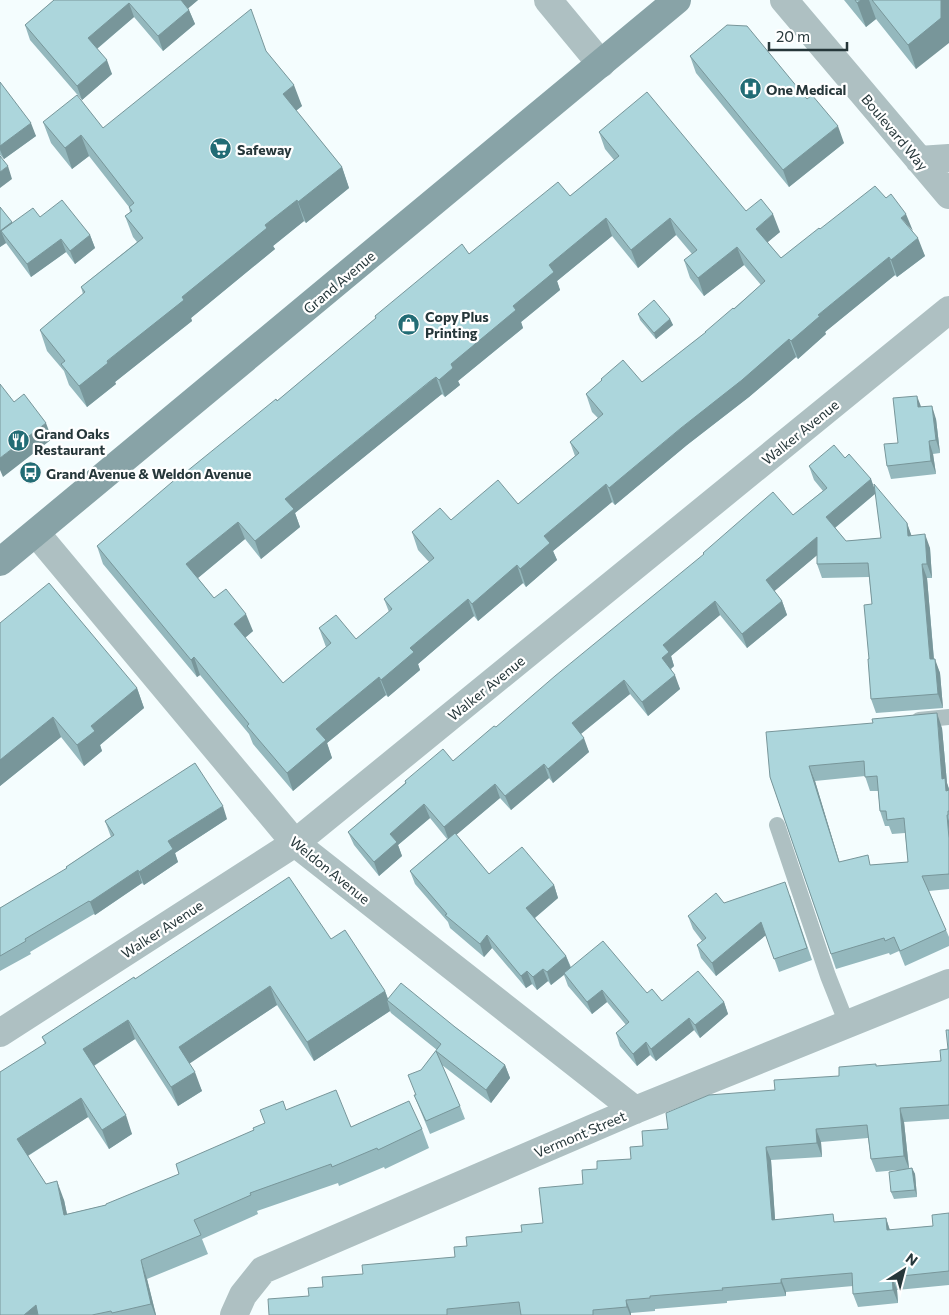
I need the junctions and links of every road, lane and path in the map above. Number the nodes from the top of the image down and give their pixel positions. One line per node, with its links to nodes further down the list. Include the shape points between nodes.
1 (548, 0): 4 (street)
2 (678, 0): 4 (main road, Grand Avenue)
3 (784, 0): 6 (street, Boulevard Way)
4 (601, 64): 9 (main road, Grand Avenue)
5 (949, 158): 6 (street)
6 (919, 160): 7 (street, Boulevard Way)
7 (949, 195)
8 (949, 310): 14 (street, Walker Avenue)
9 (36, 533): 10 (main road, Grand Avenue); 14 (street, Weldon Avenue)
10 (0, 562)
11 (949, 717): 12 (lane)
12 (905, 721)
13 (777, 825): 16 (lane)
14 (295, 843): 17 (street, Walker Avenue); 18 (street, Weldon Avenue)
15 (949, 982): 16 (street, Vermont Street)
16 (847, 1024): 18 (street, Vermont Street)
17 (0, 1032)
18 (635, 1110): 19 (street, Vermont Street, via 262,1270 243,1295)
19 (234, 1315)

